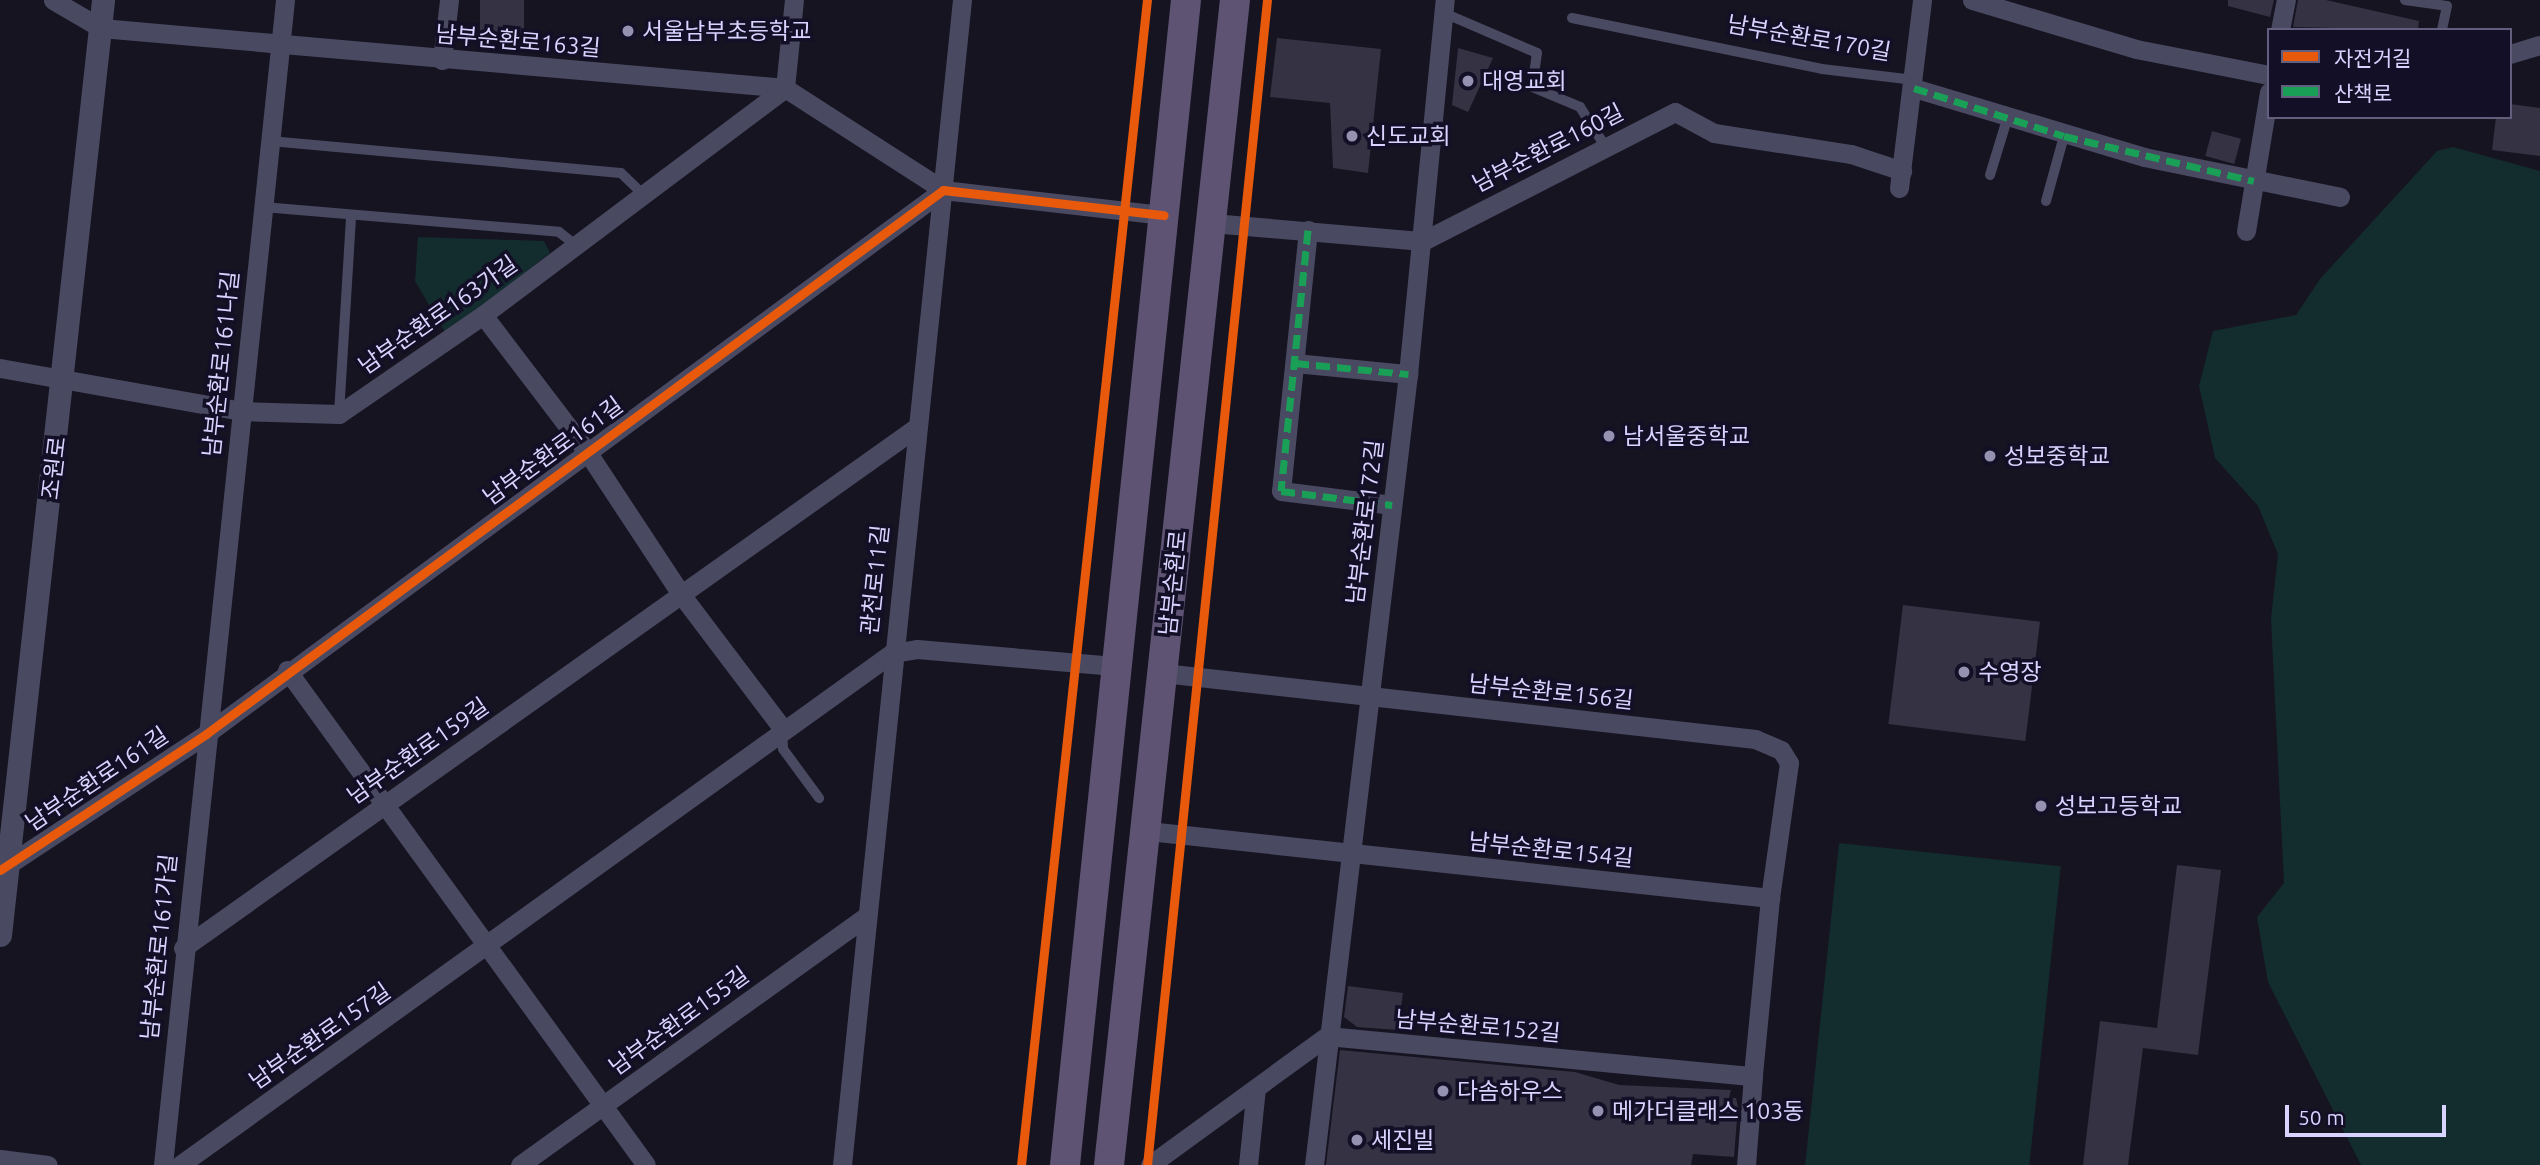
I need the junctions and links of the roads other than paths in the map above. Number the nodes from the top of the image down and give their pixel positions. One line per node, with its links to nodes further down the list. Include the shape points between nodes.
1 (53, 0): 15 (street)
2 (103, 0): 15 (street, 조원로)
3 (285, 0): 19 (street, 남부순환로161나길)
4 (449, 0): 21 (street)
5 (794, 0): 24 (street)
6 (962, 0): 33 (street, 관천로11길)
7 (1186, 0): 38 (main road)
8 (1236, 0): 40 (main road, 남부순환로)
9 (1922, 0): 23 (street, 남부순환로170길)
10 (1972, 0): 22 (street, via 2136,49)
11 (2286, 0): 16 (street)
12 (2405, 0): 17 (lane, via 2447,6)
13 (1444, 7): 29 (lane, 남부순환로172길, via 1537,53 1532,87 1580,107); 43 (street, 남부순환로172길)
14 (1572, 18): 23 (lane, 남부순환로170길)
15 (101, 28): 19 (street, 남부순환로163길); 49 (street, 조원로)
16 (2280, 28)
17 (2442, 28)
18 (2540, 45): 20 (street)
19 (280, 46): 21 (street, 남부순환로163길); 28 (street, 남부순환로161나길)
20 (2512, 53)
21 (442, 60): 24 (street, 남부순환로163길)
22 (2267, 75)
23 (1914, 84): 26 (street, 남부순환로170길); 31 (street, 남부순환로170길)
24 (785, 88): 33 (street, 남부순환로163길); 34 (street, 남부순환로163가길)
25 (2267, 104): 32 (street)
26 (2008, 115): 27 (street, 남부순환로170길); 30 (lane)
27 (2064, 136): 32 (street, 남부순환로170길); 36 (lane)
28 (270, 141): 34 (lane, via 621,173); 37 (street, 남부순환로161나길)
29 (1605, 146): 31 (street, 남부순환로160길, via 1675,112 1714,133 1851,154); 43 (street, 남부순환로160길)
30 (1990, 175)
31 (1900, 180)
32 (2254, 181): 35 (street, 남부순환로170길); 42 (street)
33 (943, 190): 38 (street); 52 (street, 관천로11길); 53 (street, 남부순환로161길)
34 (644, 195): 44 (street, 남부순환로163가길)
35 (2340, 197)
36 (2046, 201)
37 (262, 207): 39 (lane); 50 (street, 남부순환로161나길)
38 (1164, 215): 57 (main road)
39 (351, 216): 44 (lane, via 559,232); 51 (lane)
40 (1212, 223): 41 (street); 59 (main road, 남부순환로)
41 (1308, 230): 43 (street); 46 (street)
42 (2246, 231)
43 (1423, 241): 48 (street, 남부순환로172길)
44 (578, 246): 45 (street, 남부순환로163가길)
45 (483, 315): 51 (street, 남부순환로163가길); 53 (street, 남부순환로161길)
46 (1294, 363): 48 (street); 54 (street, via 1280,491)
47 (0, 368): 49 (street)
48 (1408, 374): 54 (street, 남부순환로172길)
49 (66, 376): 50 (street); 67 (street, 조원로)
50 (241, 411): 51 (street); 62 (street, 남부순환로161나길)
51 (339, 414)
52 (917, 427): 55 (street, 남부순환로159길); 56 (street, 관천로11길)
53 (586, 450): 55 (street); 58 (street, 남부순환로161길)
54 (1392, 505): 60 (street, 남부순환로172길)
55 (683, 597): 61 (street); 64 (street, 남부순환로159길)
56 (892, 653): 57 (street, 남부순환로157길, via 917,649); 61 (street, 남부순환로157길); 69 (street, 관천로11길)
57 (1114, 666): 84 (main road)
58 (287, 670): 62 (street, 남부순환로161길); 64 (street)
59 (1163, 673): 60 (street, 남부순환로156길); 65 (main road, 남부순환로)
60 (1369, 698): 66 (street, 남부순환로172길); 68 (street, 남부순환로156길, via 1755,739 1781,750 1789,763)
61 (782, 728): 63 (lane, via 783,749); 72 (street, 남부순환로157길)
62 (206, 734): 67 (street, 남부순환로161길); 71 (street, 남부순환로161가길)
63 (819, 798)
64 (384, 804): 71 (street, 남부순환로159길); 72 (street)
65 (1148, 831): 66 (street, 남부순환로154길); 85 (main road, 남부순환로)
66 (1350, 852): 68 (street, 남부순환로154길); 73 (street, 남부순환로172길)
67 (3, 871): 70 (street, 조원로)
68 (1770, 898): 74 (street)
69 (866, 916): 76 (street, 남부순환로155길); 83 (street, 관천로11길)
70 (0, 935)
71 (183, 947): 79 (street, 남부순환로161가길)
72 (488, 947): 76 (street); 80 (street, 남부순환로157길)
73 (1327, 1036): 74 (street, 남부순환로152길); 75 (street); 88 (street, 남부순환로172길)
74 (1753, 1076): 89 (street)
75 (1256, 1088): 86 (street); 87 (street)
76 (603, 1106): 81 (street, 남부순환로155길); 82 (street)
77 (0, 1159): 78 (street)
78 (48, 1165)
79 (163, 1165)
80 (180, 1165)
81 (520, 1165)
82 (646, 1165)
83 (842, 1165)
84 (1065, 1165)
85 (1109, 1165)
86 (1150, 1165)
87 (1248, 1165)
88 (1314, 1165)
89 (1746, 1165)

